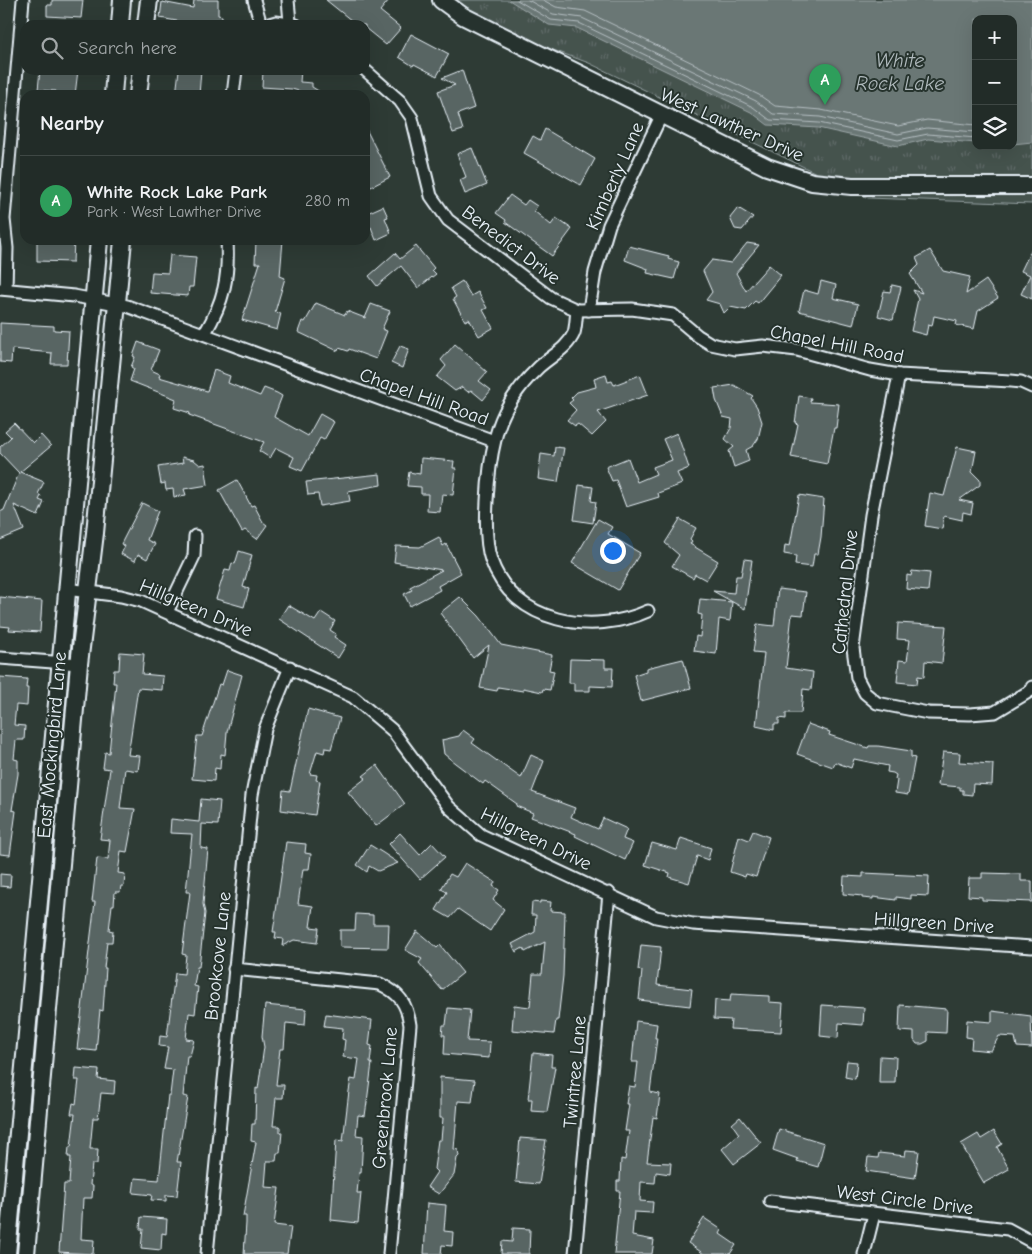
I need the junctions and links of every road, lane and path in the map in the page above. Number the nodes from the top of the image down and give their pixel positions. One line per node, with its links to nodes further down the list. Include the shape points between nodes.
1 (24, 0): 7 (street)
2 (122, 0): 8 (main road)
3 (149, 0): 9 (main road)
4 (254, 0): 10 (street)
5 (288, 0): 11 (street)
6 (442, 0): 20 (main road, West Lawther Drive, via 463,16)
7 (22, 20)
8 (120, 20)
9 (147, 20)
10 (260, 20)
11 (292, 20)
12 (20, 44): 25 (street, via 4,219 7,248)
13 (370, 74): 28 (street, Benedict Drive, via 400,101 412,118 431,196 448,220 551,298)
14 (115, 75): 17 (main road)
15 (140, 75): 18 (main road)
16 (235, 75): 19 (street)
17 (113, 90)
18 (139, 90)
19 (234, 90)
20 (661, 116): 21 (main road, West Lawther Drive, via 767,167 812,182 852,186); 29 (street, Kimberly Lane, via 609,225 595,272)
21 (1032, 186)
22 (99, 245): 26 (main road, East Mockingbird Lane)
23 (122, 245): 27 (main road, East Mockingbird Lane)
24 (227, 245): 30 (street, via 226,287)
25 (3, 289): 26 (street, Chapel Hill Road)
26 (94, 299): 27 (street, Chapel Hill Road); 35 (main road, East Mockingbird Lane)
27 (116, 303): 30 (street, Chapel Hill Road); 36 (main road, East Mockingbird Lane)
28 (577, 310): 29 (street, Chapel Hill Road); 33 (street, Chapel Hill Road, via 574,332 566,346 513,395)
29 (589, 310): 31 (street, Chapel Hill Road, via 632,309 673,315 712,344 735,349 762,346 797,350)
30 (205, 333): 33 (street, Chapel Hill Road)
31 (899, 375): 32 (street, Chapel Hill Road, via 1011,381); 43 (street, Cathedral Drive, via 866,551 853,648 857,678 877,703 928,713 995,712)
32 (1032, 387)
33 (494, 441): 37 (street, via 485,526 491,560 515,596 532,609 582,625 614,622)
34 (195, 536): 38 (street, via 194,556)
35 (66, 589): 36 (street, Hillgreen Drive); 40 (main road, East Mockingbird Lane)
36 (88, 591): 38 (street, Hillgreen Drive, via 141,601); 41 (main road, East Mockingbird Lane)
37 (648, 611)
38 (167, 612): 42 (street, Hillgreen Drive)
39 (0, 658): 40 (street)
40 (60, 664): 41 (street); 47 (main road, East Mockingbird Lane)
41 (79, 664): 48 (main road, East Mockingbird Lane)
42 (290, 667): 44 (street, Hillgreen Drive, via 366,706 392,730 449,807 472,829); 46 (street, Brookcove Lane, via 265,729 257,763)
43 (1032, 687)
44 (609, 894): 45 (street, Hillgreen Drive, via 656,917 693,924); 56 (street, Twintree Lane)
45 (1032, 947)
46 (234, 969): 54 (street, Brookcove Lane); 55 (street, Greenbrook Lane, via 380,984 394,991 406,1004 410,1025)
47 (30, 997): 48 (main road); 52 (main road, East Mockingbird Lane)
48 (49, 999): 53 (main road, East Mockingbird Lane)
49 (770, 1201): 50 (street, West Circle Drive)
50 (874, 1214): 51 (street, West Circle Drive, via 1008,1229); 57 (street)
51 (1032, 1242)
52 (7, 1254)
53 (26, 1254)
54 (208, 1254)
55 (389, 1254)
56 (575, 1254)
57 (864, 1254)

